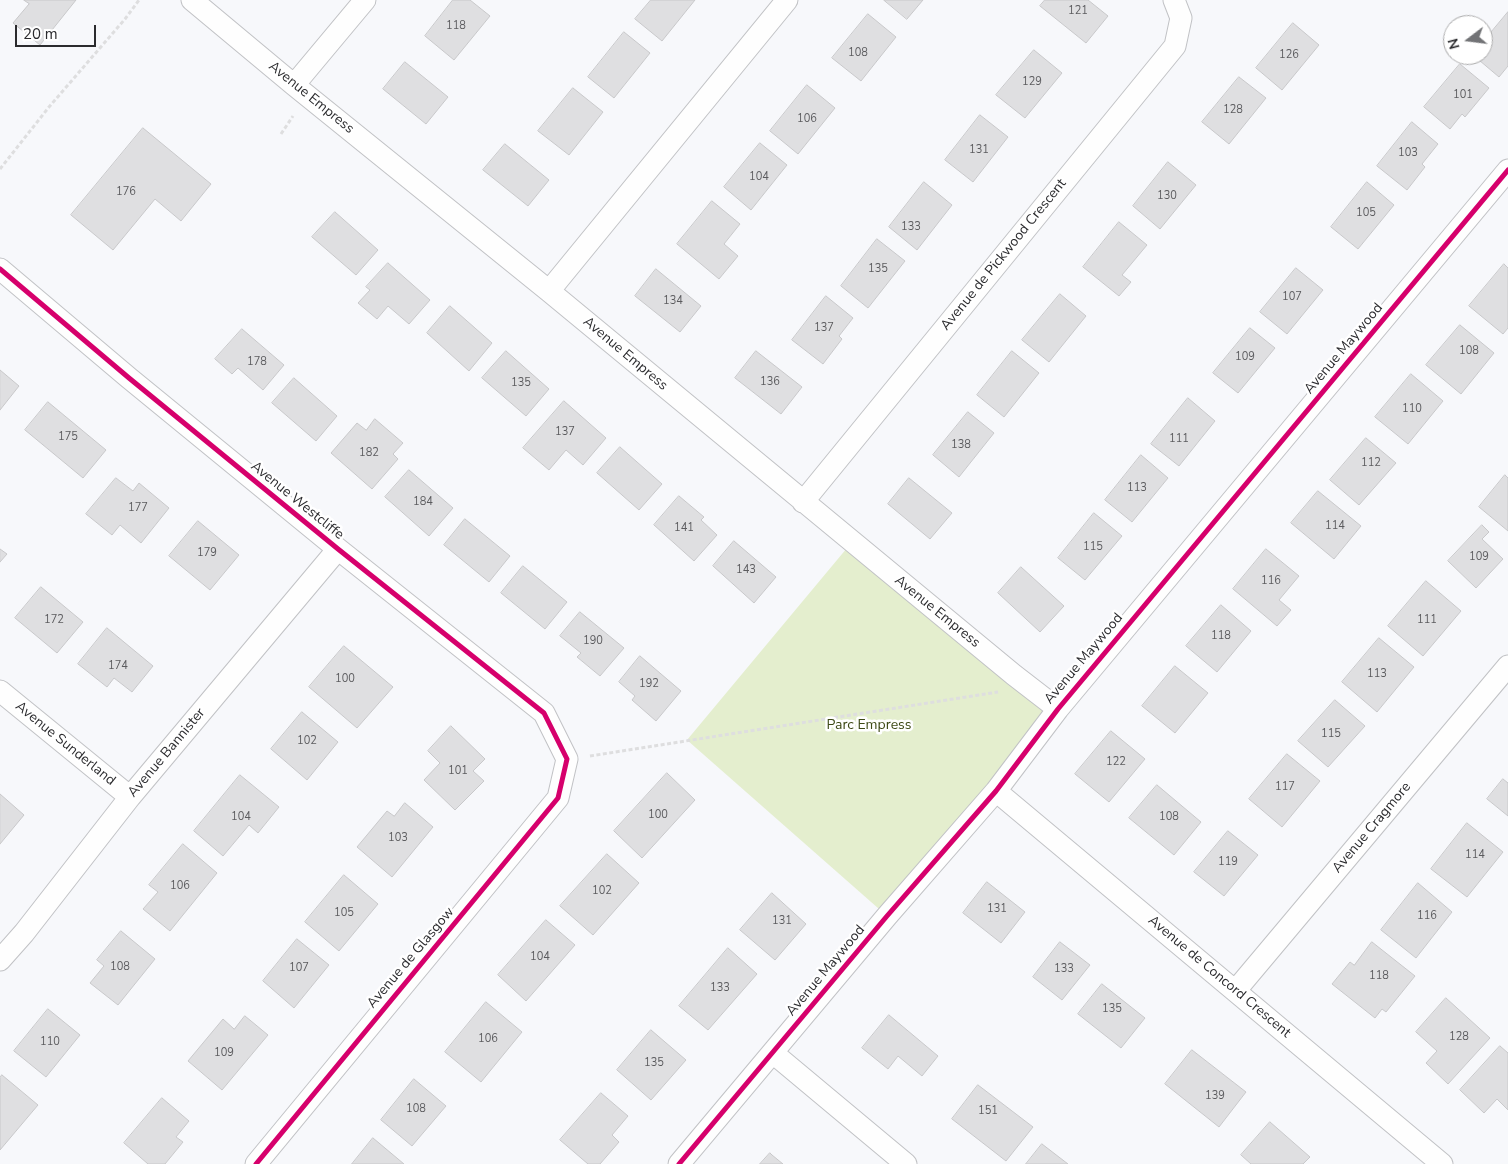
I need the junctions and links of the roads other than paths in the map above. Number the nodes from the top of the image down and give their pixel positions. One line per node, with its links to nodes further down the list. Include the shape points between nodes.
1 (192, 0): 5 (street, Avenue Empress)
2 (365, 0): 5 (street)
3 (787, 0): 8 (street)
4 (1174, 0): 9 (street, Avenue de Pickwood Crescent, via 1181,18 1175,46)
5 (294, 85): 8 (street, Avenue Empress)
6 (1508, 170): 13 (street, Avenue Maywood)
7 (0, 269): 10 (street, Avenue Westcliffe)
8 (549, 291): 9 (street, Avenue Empress)
9 (803, 502): 13 (street, Avenue Empress)
10 (338, 549): 14 (street, Avenue Westcliffe, via 544,713); 16 (street, Avenue Bannister)
11 (1508, 666): 18 (street, Avenue Cragmore)
12 (0, 691): 16 (street, Avenue Sunderland)
13 (1058, 709): 15 (street, Avenue Maywood)
14 (566, 759): 20 (street, Avenue de Glasgow, via 558,798)
15 (996, 791): 18 (street, Avenue de Concord Crescent); 19 (street, Avenue Maywood)
16 (130, 798): 17 (street, Avenue Bannister)
17 (0, 960)
18 (1236, 990): 23 (street, Avenue de Concord Crescent)
19 (773, 1053): 21 (street, Avenue Maywood); 22 (street)
20 (256, 1164)
21 (679, 1164)
22 (906, 1164)
23 (1442, 1164)

